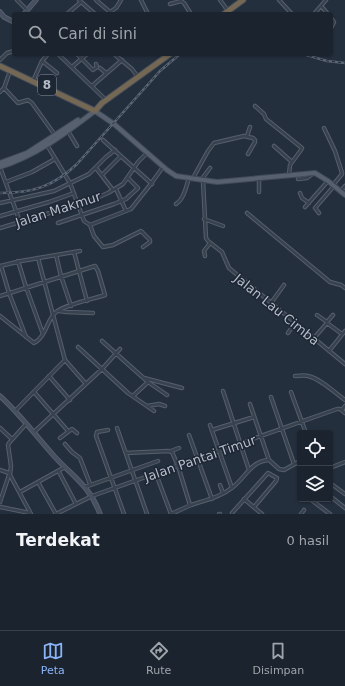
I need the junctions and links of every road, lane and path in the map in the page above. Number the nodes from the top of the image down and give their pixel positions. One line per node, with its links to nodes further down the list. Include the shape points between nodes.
1 (17, 0): 15 (street)
2 (36, 0): 15 (street)
3 (96, 0): 12 (street)
4 (104, 0): 12 (street)
5 (121, 0): 12 (street, via 110,12)
6 (141, 0): 19 (street)
7 (220, 0): 21 (street)
8 (279, 0): 22 (street)
9 (326, 0): 14 (street)
10 (80, 1): 17 (street); 18 (street)
11 (239, 1): 21 (highway)
12 (100, 4)
13 (170, 4): 20 (street, via 180,1)
14 (321, 6): 23 (street); 24 (street)
15 (27, 10)
16 (0, 12): 25 (street)
17 (69, 12)
18 (93, 12)
19 (147, 12)
20 (190, 12)
21 (226, 12)
22 (290, 12)
23 (316, 12)
24 (326, 12)
25 (12, 21)
26 (12, 52): 36 (street, via 7,53)
27 (46, 56): 35 (street)
28 (60, 56): 39 (street)
29 (79, 56): 33 (street)
30 (85, 56): 33 (street)
31 (117, 56): 34 (street)
32 (167, 56): 44 (highway)
33 (82, 59): 37 (street, via 93,70 97,67); 39 (street)
34 (122, 60): 43 (street); 44 (street)
35 (42, 61): 42 (street); 45 (street)
36 (0, 62): 45 (highway, 8)
37 (96, 64)
38 (0, 66): 41 (highway, 8)
39 (72, 67): 46 (street)
40 (100, 68): 43 (street)
41 (10, 71): 47 (street); 51 (highway, 8)
42 (57, 73)
43 (106, 73): 46 (street)
44 (138, 78): 49 (highway)
45 (34, 79): 51 (highway, 8)
46 (92, 86): 49 (street)
47 (4, 88): 48 (street); 55 (street, via 18,103 28,100 32,103)
48 (0, 92)
49 (106, 100): 51 (highway)
50 (255, 106): 67 (street, via 266,119 302,148)
51 (96, 109): 54 (main road); 55 (main road); 62 (main road)
52 (250, 127): 56 (street)
53 (324, 128): 87 (street, via 342,173)
54 (68, 131): 58 (main road); 59 (street)
55 (56, 135): 63 (main road)
56 (247, 136): 64 (street, via 255,140); 79 (street, via 214,143)
57 (103, 140): 61 (street)
58 (47, 145): 63 (main road); 66 (street)
59 (77, 146)
60 (274, 146): 67 (street)
61 (114, 150): 65 (street); 72 (street)
62 (147, 153): 70 (main road); 73 (street, Jalan Makmur)
63 (28, 154): 69 (main road)
64 (248, 154)
65 (121, 156): 73 (street); 76 (street)
66 (55, 159): 84 (street); 85 (street)
67 (292, 162): 77 (street, via 289,166)
68 (0, 163): 69 (main road)
69 (7, 163): 71 (main road)
70 (163, 166): 79 (main road, via 173,174); 86 (street)
71 (0, 167): 84 (street)
72 (96, 168): 76 (street); 85 (street)
73 (134, 168): 78 (street, Jalan Makmur); 86 (street)
74 (210, 168): 82 (street)
75 (313, 173): 77 (main road); 81 (street, via 307,178); 83 (main road)
76 (102, 175): 89 (street)
77 (290, 175): 80 (main road)
78 (128, 178): 89 (street, Jalan Makmur); 95 (street, via 138,188 126,199)
79 (191, 178): 82 (main road); 100 (street)
80 (259, 179): 82 (main road, via 217,182); 90 (street)
81 (298, 179)
82 (202, 180): 108 (street, Jalan Lau Cimba)
83 (328, 181): 87 (main road); 98 (street)
84 (6, 182): 96 (street)
85 (70, 184): 92 (street); 96 (street, via 51,192)
86 (152, 184): 103 (street)
87 (333, 186): 91 (main road); 105 (street, via 315,208)
88 (345, 186): 91 (street)
89 (115, 189): 95 (street); 99 (street, Jalan Makmur)
90 (259, 192)
91 (340, 192): 94 (main road)
92 (74, 193): 99 (street); 102 (street)
93 (300, 193): 98 (street)
94 (345, 195)
95 (121, 200): 103 (street); 106 (street)
96 (13, 201): 97 (street); 102 (street)
97 (0, 203)
98 (309, 203): 101 (street)
99 (78, 204): 106 (street); 109 (street, Jalan Makmur)
100 (176, 204)
101 (305, 207)
102 (17, 211): 107 (street); 109 (street)
103 (126, 212): 111 (street)
104 (247, 213): 128 (street, via 330,282)
105 (319, 213)
106 (82, 215): 110 (street); 111 (street, via 85,222)
107 (0, 216)
108 (204, 219): 112 (street); 114 (street, Jalan Lau Cimba, via 206,238)
109 (20, 222): 113 (street, Jalan Makmur)
110 (58, 224)
111 (90, 225): 115 (street, via 94,236 103,247 113,245 140,231 150,240)
112 (223, 226)
113 (0, 228)
114 (210, 243): 119 (street, via 204,251); 132 (street, Jalan Lau Cimba, via 222,252 230,270)
115 (143, 247)
116 (80, 251): 117 (street)
117 (74, 252): 118 (street); 123 (street)
118 (56, 255): 120 (street); 124 (street)
119 (205, 256)
120 (38, 258): 121 (street); 125 (street)
121 (18, 261): 122 (street); 127 (street)
122 (0, 266): 129 (street)
123 (79, 271): 124 (street); 131 (street); 131 (street, via 96,267 105,295)
124 (62, 276): 125 (street); 133 (street)
125 (44, 282): 127 (street); 136 (street)
126 (284, 285): 132 (street)
127 (26, 288): 129 (street); 144 (street)
128 (345, 288)
129 (9, 292): 130 (street); 147 (street)
130 (0, 296)
131 (87, 301): 133 (street)
132 (271, 303): 140 (street, Jalan Lau Cimba)
133 (71, 306): 134 (street)
134 (59, 311): 135 (street); 136 (street)
135 (93, 313)
136 (54, 314): 144 (street); 153 (street)
137 (317, 315): 141 (street)
138 (333, 315): 141 (street)
139 (0, 316): 147 (street)
140 (295, 323): 143 (street); 146 (street, Jalan Lau Cimba)
141 (326, 323): 145 (street); 146 (street)
142 (345, 330): 145 (street)
143 (288, 333)
144 (43, 334): 147 (street, via 35,343)
145 (342, 334): 151 (street)
146 (314, 338): 151 (street, Jalan Lau Cimba)
147 (27, 339)
148 (102, 341): 152 (street)
149 (78, 347): 155 (street)
150 (120, 349): 152 (street)
151 (329, 351): 154 (street, Jalan Lau Cimba)
152 (116, 354): 155 (street); 158 (street)
153 (65, 360): 156 (street); 160 (street)
154 (345, 364)
155 (102, 369): 160 (street); 167 (street)
156 (49, 376): 163 (street); 169 (street)
157 (295, 376): 170 (street, via 313,378)
158 (144, 378): 159 (street); 161 (street)
159 (148, 382): 165 (street); 167 (street)
160 (86, 384): 169 (street)
161 (182, 388)
162 (223, 391): 183 (street)
163 (34, 392): 176 (street); 179 (street)
164 (292, 392): 181 (street)
165 (168, 395)
166 (0, 396): 176 (street)
167 (133, 396): 172 (street)
168 (271, 397): 189 (street)
169 (70, 400): 179 (street)
170 (345, 400)
171 (250, 404): 180 (street)
172 (147, 406): 173 (street); 177 (street)
173 (165, 406)
174 (345, 406): 175 (street)
175 (342, 410): 178 (street); 181 (street, Jalan Pantai Timur, via 337,409)
176 (15, 411): 182 (street)
177 (154, 411)
178 (345, 413)
179 (54, 414): 191 (street); 192 (street)
180 (254, 417): 183 (street); 195 (street)
181 (302, 423): 189 (street, Jalan Pantai Timur); 190 (street)
182 (26, 424): 192 (street); 197 (street)
183 (233, 424): 188 (street); 199 (street)
184 (210, 425): 188 (street)
185 (0, 428): 197 (street)
186 (117, 428): 203 (street)
187 (108, 430): 219 (street, via 96,434)
188 (212, 430): 202 (street)
189 (281, 430): 195 (street, Jalan Pantai Timur); 209 (street)
190 (305, 430)
191 (68, 432): 193 (street, via 72,429); 196 (street)
192 (34, 433): 212 (street)
193 (77, 433)
194 (189, 435): 204 (street)
195 (260, 437): 199 (street, Jalan Pantai Timur); 205 (street)
196 (60, 438)
197 (12, 439): 217 (street, via 8,445 11,466)
198 (65, 444): 222 (street, via 80,458)
199 (240, 444): 202 (street, Jalan Pantai Timur); 215 (street)
200 (179, 448): 201 (street)
201 (171, 451): 203 (street); 210 (street)
202 (219, 452): 204 (street, Jalan Pantai Timur); 227 (street)
203 (126, 453): 214 (street)
204 (198, 459): 210 (street, Jalan Pantai Timur); 234 (street)
205 (269, 460): 209 (street, via 283,470); 215 (street, via 260,462)
206 (158, 461): 214 (street)
207 (345, 462): 211 (street)
208 (297, 463): 209 (street)
209 (294, 464)
210 (178, 466): 218 (street, Jalan Pantai Timur); 239 (street)
211 (333, 467)
212 (65, 468): 216 (street); 225 (street)
213 (0, 470): 217 (street)
214 (131, 470): 219 (street); 220 (street)
215 (248, 470): 227 (street)
216 (58, 472): 221 (street); 238 (street)
217 (9, 473): 228 (street); 229 (street)
218 (156, 474): 220 (street, Jalan Pantai Timur); 250 (street)
219 (110, 477): 222 (street); 226 (street)
220 (135, 481): 226 (street, Jalan Pantai Timur); 249 (street)
221 (38, 482): 229 (street); 246 (street)
222 (90, 484): 225 (street)
223 (220, 485): 230 (street)
224 (333, 485): 231 (street)
225 (85, 487): 232 (street)
226 (114, 488): 232 (street, Jalan Pantai Timur); 248 (street)
227 (232, 488): 230 (street)
228 (2, 489): 236 (street)
229 (20, 492): 244 (street)
230 (222, 494): 234 (street)
231 (345, 494)
232 (92, 496): 238 (street, Jalan Pantai Timur); 247 (street)
233 (333, 498): 241 (street)
234 (212, 499): 239 (street)
235 (244, 500): 242 (street); 242 (street, via 268,473 277,477); 245 (street)
236 (0, 502)
237 (314, 502): 253 (street)
238 (76, 504): 246 (street, Jalan Pantai Timur)
239 (190, 505): 250 (street)
240 (0, 507): 244 (street)
241 (345, 508)
242 (255, 509): 251 (street)
243 (304, 510): 252 (street)
244 (30, 513)
245 (232, 513)
246 (56, 514)
247 (100, 514)
248 (124, 514)
249 (147, 514)
250 (171, 514)
251 (262, 514)
252 (301, 514)
253 (330, 514)

